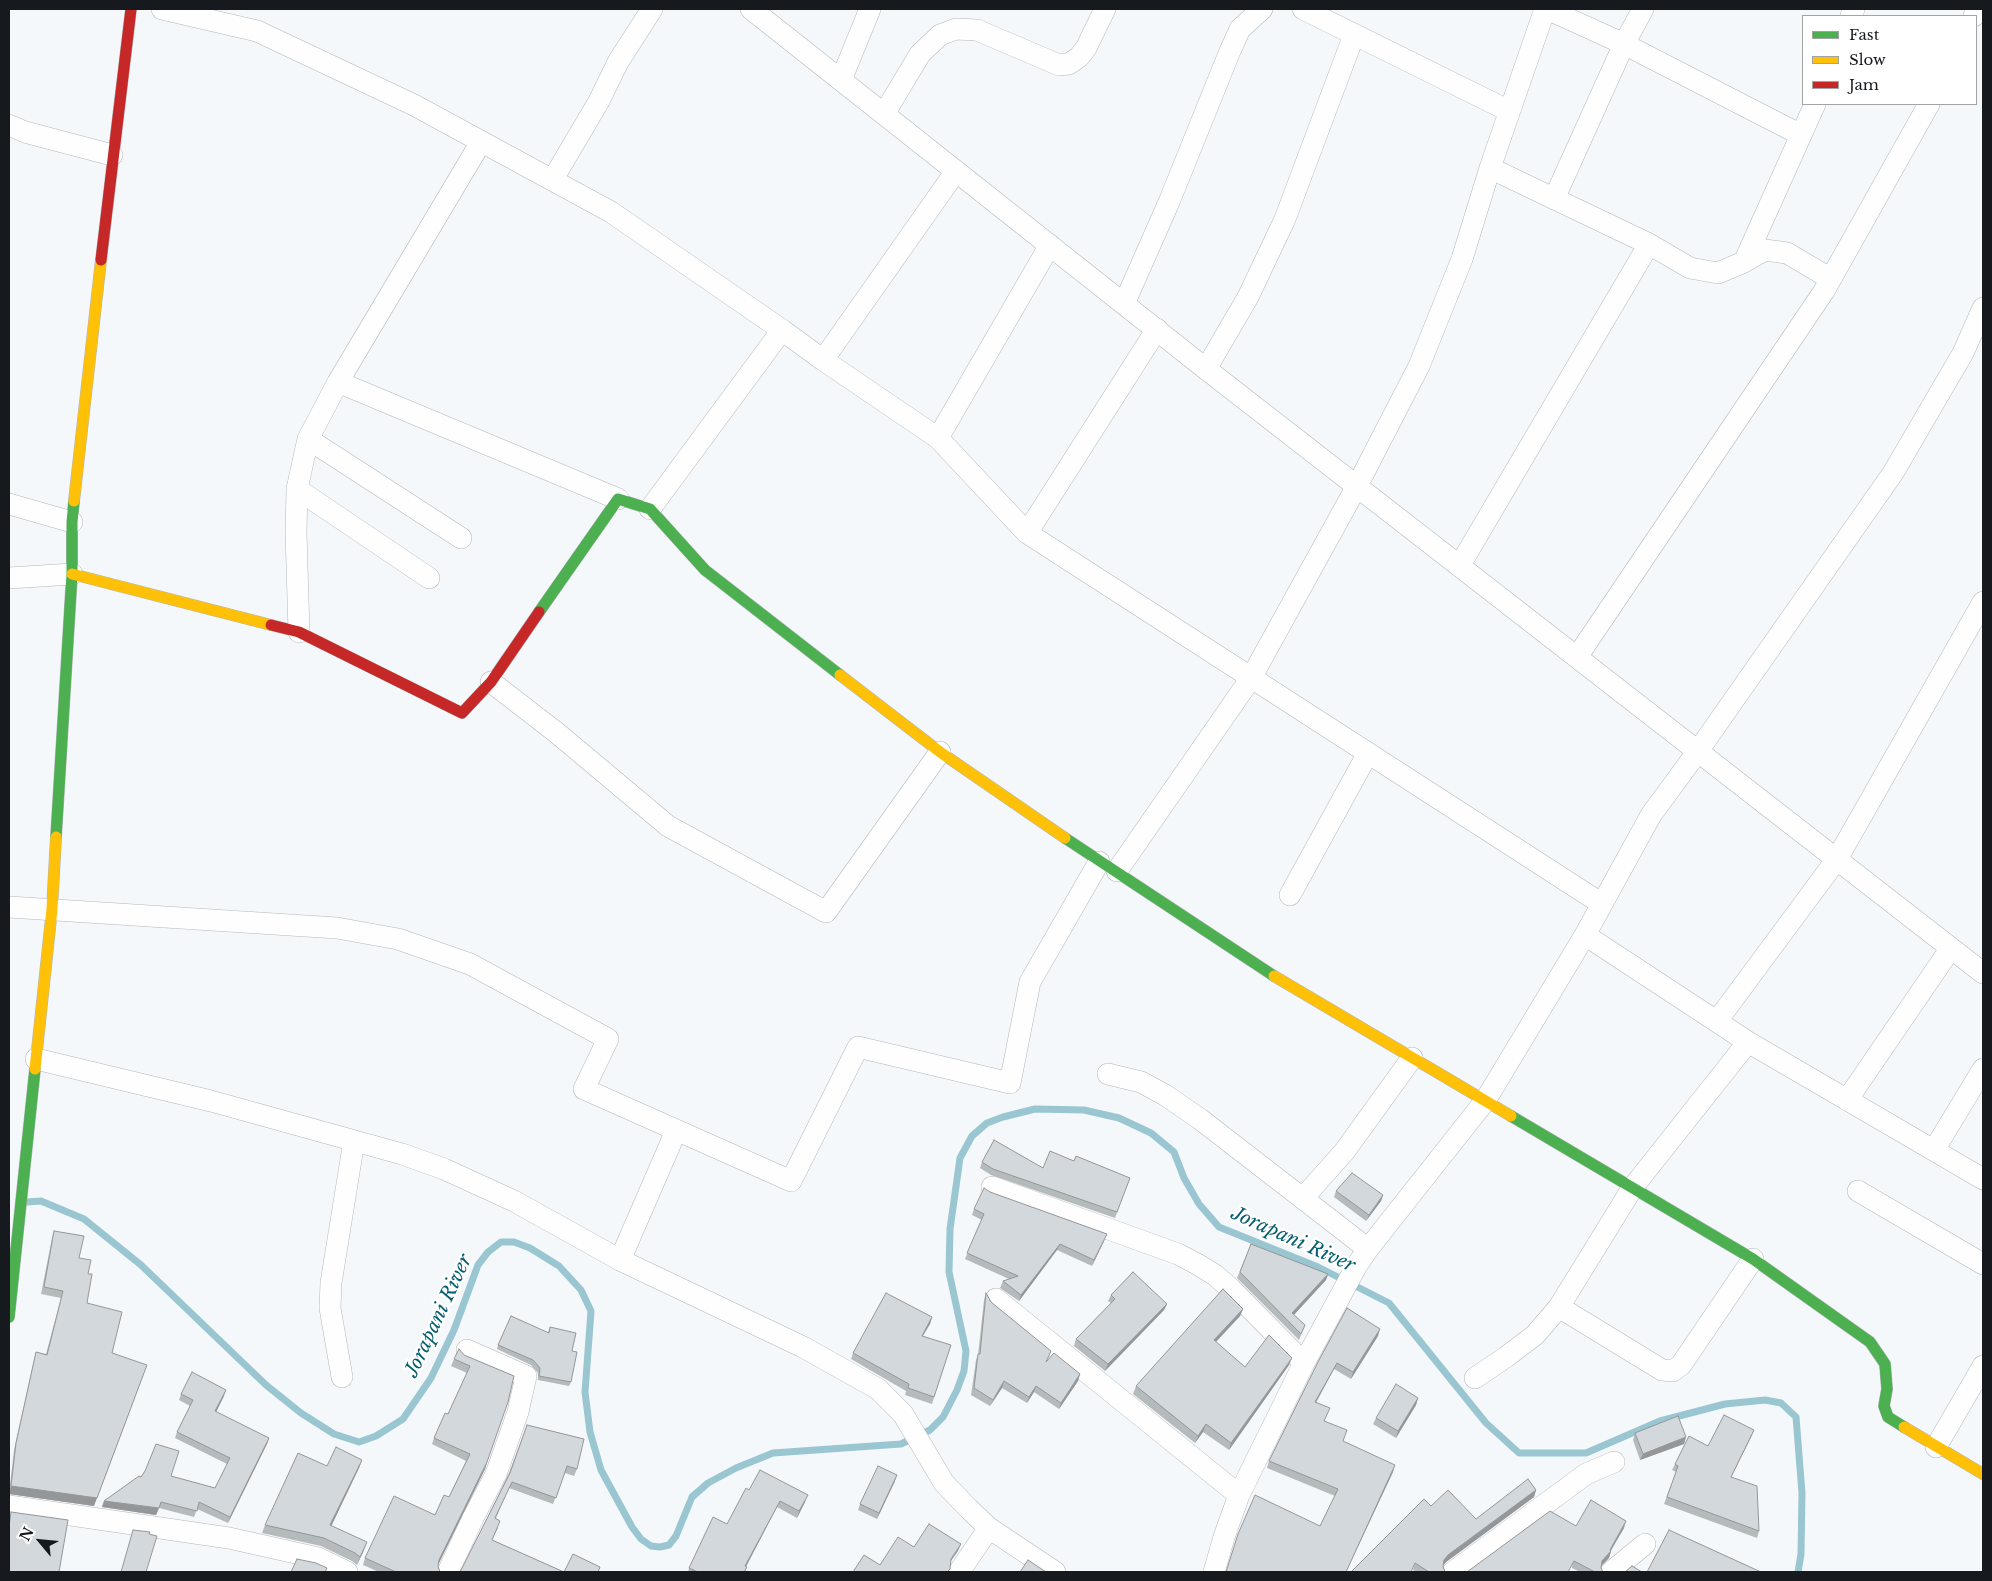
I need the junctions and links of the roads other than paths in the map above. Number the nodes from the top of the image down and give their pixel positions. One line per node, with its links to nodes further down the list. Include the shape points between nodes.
1 (131, 9): 21 (street)
2 (162, 9): 20 (street, via 257,31 414,105)
3 (652, 9): 24 (street, via 618,62)
4 (751, 9): 13 (street)
5 (870, 9): 13 (street)
6 (1105, 9): 17 (street, via 1086,48 1069,64 1059,65 977,30 956,29 940,35 920,54)
7 (1262, 9): 30 (street, via 1240,29)
8 (1303, 9): 11 (street)
9 (1546, 9): 12 (street); 16 (street)
10 (1643, 9): 12 (street)
11 (1354, 35): 16 (street); 35 (street, via 1285,219 1248,297)
12 (1624, 44): 19 (street); 25 (street)
13 (841, 80): 17 (street)
14 (1815, 105): 19 (street)
15 (1928, 105): 29 (street)
16 (1509, 111): 22 (street)
17 (884, 114): 23 (street)
18 (9, 125): 21 (street)
19 (1801, 135): 28 (street)
20 (481, 142): 24 (street); 36 (street)
21 (112, 155): 44 (street)
22 (1490, 168): 25 (street); 39 (street, via 1462,260 1419,366)
23 (956, 171): 27 (street); 34 (street)
24 (554, 179): 33 (street, via 611,212)
25 (1554, 199): 26 (street)
26 (1649, 244): 28 (street, via 1690,268 1718,273); 47 (street)
27 (1050, 245): 30 (street); 37 (street)
28 (1744, 262): 29 (street, via 1765,250 1788,253)
29 (1831, 279): 53 (street)
30 (1124, 304): 32 (street)
31 (1983, 308): 56 (street, via 1964,353 1893,473)
32 (1156, 329): 35 (street); 45 (street)
33 (782, 330): 34 (street); 43 (street)
34 (823, 360): 37 (street)
35 (1206, 369): 39 (street)
36 (338, 382): 38 (street); 41 (street)
37 (938, 438): 45 (street)
38 (308, 439): 40 (street); 46 (street)
39 (1357, 486): 47 (street); 54 (street)
40 (297, 490): 50 (street); 52 (street)
41 (618, 499): 43 (street); 55 (street)
42 (9, 504): 44 (street)
43 (650, 509): 57 (street, via 705,570)
44 (72, 522): 48 (street)
45 (1027, 533): 54 (street)
46 (461, 538)
47 (1460, 566): 53 (street)
48 (72, 574): 49 (street); 52 (street); 64 (street)
49 (9, 578)
50 (429, 578)
51 (1983, 602): 59 (street)
52 (299, 632): 55 (street, via 462,713)
53 (1577, 657): 56 (street)
54 (1251, 678): 58 (street); 60 (street)
55 (492, 682): 57 (street, via 668,826 826,912)
56 (1698, 751): 59 (street); 62 (street, via 1651,815)
57 (940, 752): 60 (street)
58 (1368, 753): 61 (street); 62 (street)
59 (1837, 860): 66 (street); 68 (street)
60 (1108, 867): 70 (street, via 1254,964); 76 (street, via 1030,982 1010,1083 858,1047 791,1181)
61 (1290, 895)
62 (1602, 904): 65 (street)
63 (9, 907): 64 (street)
64 (52, 910): 71 (street); 76 (street, via 337,928 398,939 470,964 608,1039 584,1089)
65 (1585, 935): 68 (street); 75 (street)
66 (1951, 948): 67 (street); 74 (street)
67 (1983, 973)
68 (1717, 1022): 69 (street)
69 (1748, 1042): 74 (street); 81 (street)
70 (1412, 1058): 75 (street); 83 (street, via 1344,1152)
71 (36, 1059): 77 (street, via 211,1101); 90 (street)
72 (1983, 1069): 78 (street)
73 (1108, 1074): 83 (street, via 1141,1082 1165,1095)
74 (1847, 1100): 78 (street)
75 (1485, 1101): 81 (street); 84 (street)
76 (676, 1131): 86 (street)
77 (354, 1141): 86 (street, via 444,1169 514,1201); 94 (street, via 331,1283 330,1308)
78 (1934, 1150): 79 (street)
79 (1983, 1179)
80 (992, 1187): 92 (street, via 1178,1254 1197,1264 1231,1289)
81 (1633, 1187): 85 (street); 89 (street)
82 (1858, 1191): 87 (street)
83 (1303, 1198): 84 (street)
84 (1363, 1257): 92 (street)
85 (1753, 1258): 89 (street, via 1681,1365 1673,1371 1662,1370); 96 (street, via 1870,1342 1885,1364 1887,1389 1884,1406 1888,1417)
86 (620, 1260): 101 (street, via 803,1347 878,1389 903,1414 944,1483)
87 (1983, 1264)
88 (996, 1299): 99 (street)
89 (1559, 1308): 95 (street, via 1535,1335)
90 (9, 1317)
91 (466, 1350): 104 (street, via 526,1376 518,1412 496,1474)
92 (1304, 1363): 99 (street)
93 (1983, 1366): 96 (street)
94 (342, 1377)
95 (1475, 1378)
96 (1936, 1446): 98 (street)
97 (1614, 1462): 108 (street, via 1586,1474)
98 (1983, 1474)
99 (1239, 1495): 107 (street)
100 (9, 1506): 103 (street, via 229,1538 318,1558)
101 (989, 1528): 105 (street); 106 (street)
102 (1645, 1544): 109 (street)
103 (347, 1572)
104 (448, 1572)
105 (959, 1572)
106 (1056, 1572)
107 (1214, 1572)
108 (1453, 1572)
109 (1611, 1572)

